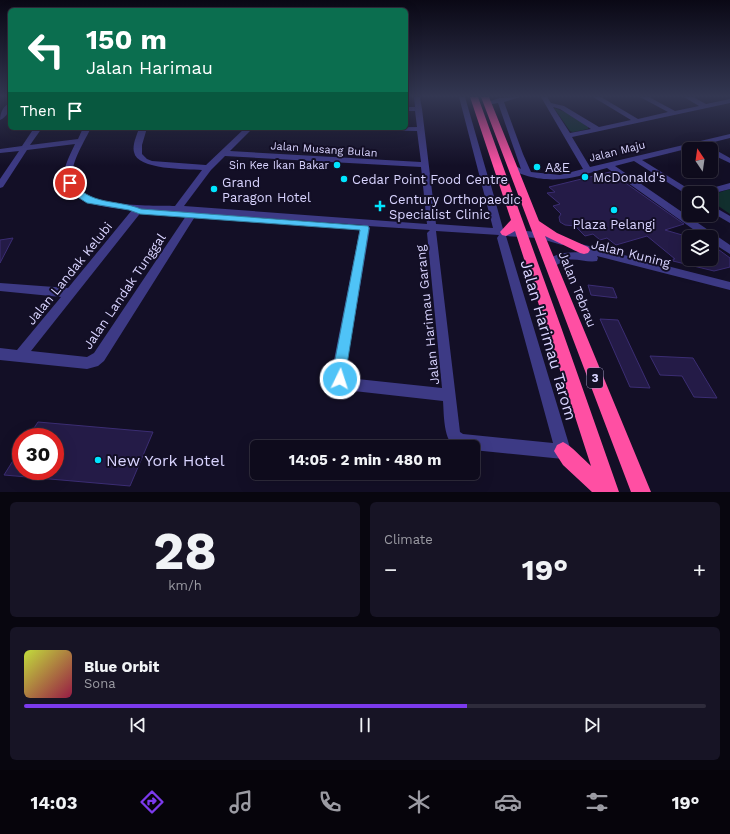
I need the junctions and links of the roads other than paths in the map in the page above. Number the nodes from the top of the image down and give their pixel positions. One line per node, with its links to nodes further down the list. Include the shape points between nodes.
1 (420, 120): 11 (street, Jalan Harimau Garang)
2 (468, 120): 34 (street, Jalan Harimau Tarom)
3 (482, 120): 35 (highway, 3)
4 (494, 120): 29 (highway, Jalan Tebrau / 3)
5 (507, 120): 33 (street)
6 (558, 120): 17 (street)
7 (582, 120): 16 (street)
8 (642, 120): 9 (street)
9 (637, 121): 16 (street)
10 (408, 129): 11 (street)
11 (421, 129): 28 (street, Jalan Harimau Garang)
12 (37, 130): 22 (street)
13 (86, 130): 19 (street)
14 (142, 130): 31 (street, via 137,151 143,161)
15 (247, 130): 24 (street)
16 (598, 130): 17 (street)
17 (568, 136): 32 (street)
18 (730, 136): 20 (street, Jalan Maju)
19 (81, 141): 22 (street); 40 (street, via 68,176 73,189 90,201)
20 (702, 142)
21 (682, 147): 26 (street, Jalan Maju)
22 (24, 148): 23 (street); 36 (street)
23 (0, 151)
24 (222, 153): 28 (street, Jalan Musang Bulan); 31 (street)
25 (718, 155): 27 (street)
26 (634, 158): 30 (street, Jalan Maju); 38 (street)
27 (730, 161)
28 (424, 165): 47 (street, Jalan Harimau Garang)
29 (511, 165): 33 (street, Jalan Maju); 48 (highway, Jalan Tebrau / 3)
30 (608, 165): 32 (street, Jalan Maju); 52 (street)
31 (208, 168): 41 (street)
32 (588, 170): 33 (street, Jalan Maju, via 560,177)
33 (528, 174)
34 (484, 178): 35 (street); 49 (street, Jalan Harimau Tarom)
35 (504, 184): 44 (highway, 3)
36 (0, 185)
37 (730, 186): 39 (street)
38 (682, 189)
39 (718, 189)
40 (136, 208): 41 (street); 57 (street, Jalan Landak Kelubi)
41 (176, 212): 43 (street); 47 (street)
42 (718, 213): 45 (street)
43 (191, 215): 46 (street); 59 (street, Jalan Landak Tunggal, via 99,357 93,362)
44 (517, 219): 49 (highway, via 514,225); 50 (highway, 3)
45 (729, 220)
46 (365, 228): 47 (street); 60 (street, via 339,370 340,379 345,384)
47 (432, 230): 49 (street); 60 (street, Jalan Harimau Garang)
48 (538, 233): 50 (street); 51 (highway, via 552,236); 53 (highway, Jalan Tebrau / 3)
49 (502, 234): 50 (street); 61 (street, Jalan Harimau Tarom)
50 (523, 236): 63 (highway, 3)
51 (584, 250): 54 (street, Jalan Kuning)
52 (730, 250)
53 (550, 264): 56 (street, Jalan Kuning, via 564,257 588,256); 64 (highway, Jalan Tebrau / 3)
54 (730, 286)
55 (0, 287): 57 (street)
56 (730, 292)
57 (70, 293): 59 (street, Jalan Landak Kelubi)
58 (0, 354): 59 (street)
59 (20, 356)
60 (449, 394): 61 (street, Jalan Harimau Garang, via 453,432 460,441)
61 (563, 451): 62 (highway)
62 (606, 492)
63 (610, 492)
64 (640, 492)

